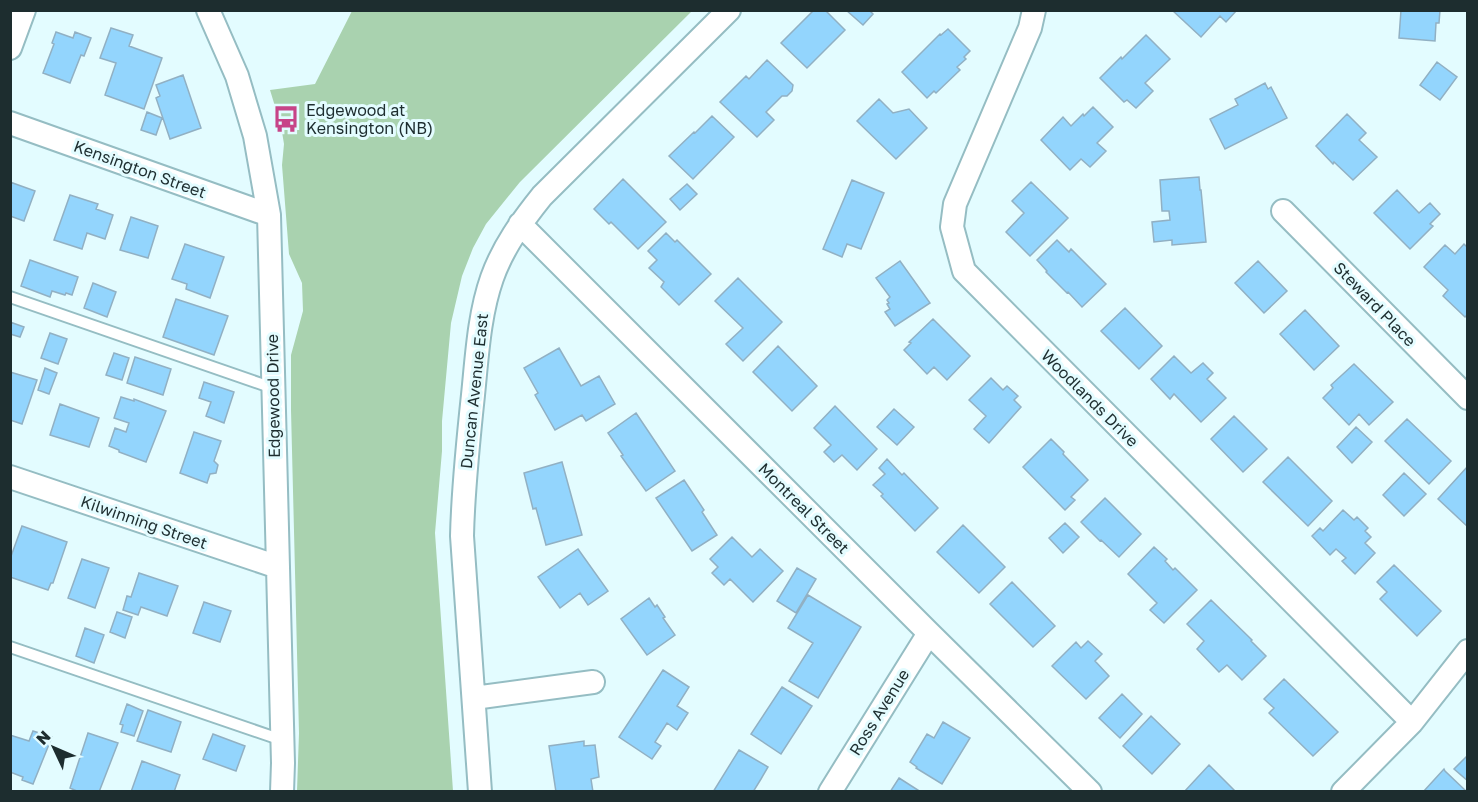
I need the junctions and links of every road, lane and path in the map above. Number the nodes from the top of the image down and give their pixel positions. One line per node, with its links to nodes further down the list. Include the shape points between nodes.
1 (24, 10): 5 (street)
2 (208, 10): 8 (street, Edgewood Drive, via 237,76 255,135)
3 (729, 10): 9 (street, Duncan Avenue East, via 542,196)
4 (1034, 10): 20 (street, Woodlands Drive, via 1030,28 955,204 952,227 963,271)
5 (10, 48)
6 (10, 123): 8 (street, Kensington Street)
7 (1283, 211): 12 (street, Steward Place)
8 (269, 215): 11 (street, Edgewood Drive)
9 (520, 224): 15 (street, Montreal Street); 19 (street, Duncan Avenue East, via 492,277 484,305 463,496 462,536)
10 (10, 297): 11 (lane)
11 (273, 388): 14 (street, Edgewood Drive)
12 (1467, 398)
13 (10, 477): 14 (street, Kilwinning Street)
14 (278, 567): 21 (street, Edgewood Drive)
15 (928, 633): 24 (street, Ross Avenue); 25 (street, Montreal Street)
16 (10, 647): 21 (lane)
17 (1467, 651): 20 (street)
18 (593, 682): 19 (street)
19 (474, 698): 23 (street, Duncan Avenue East)
20 (1412, 722): 26 (street)
21 (282, 740): 22 (street, Edgewood Drive)
22 (282, 792)
23 (480, 792)
24 (830, 792)
25 (1090, 792)
26 (1343, 792)

